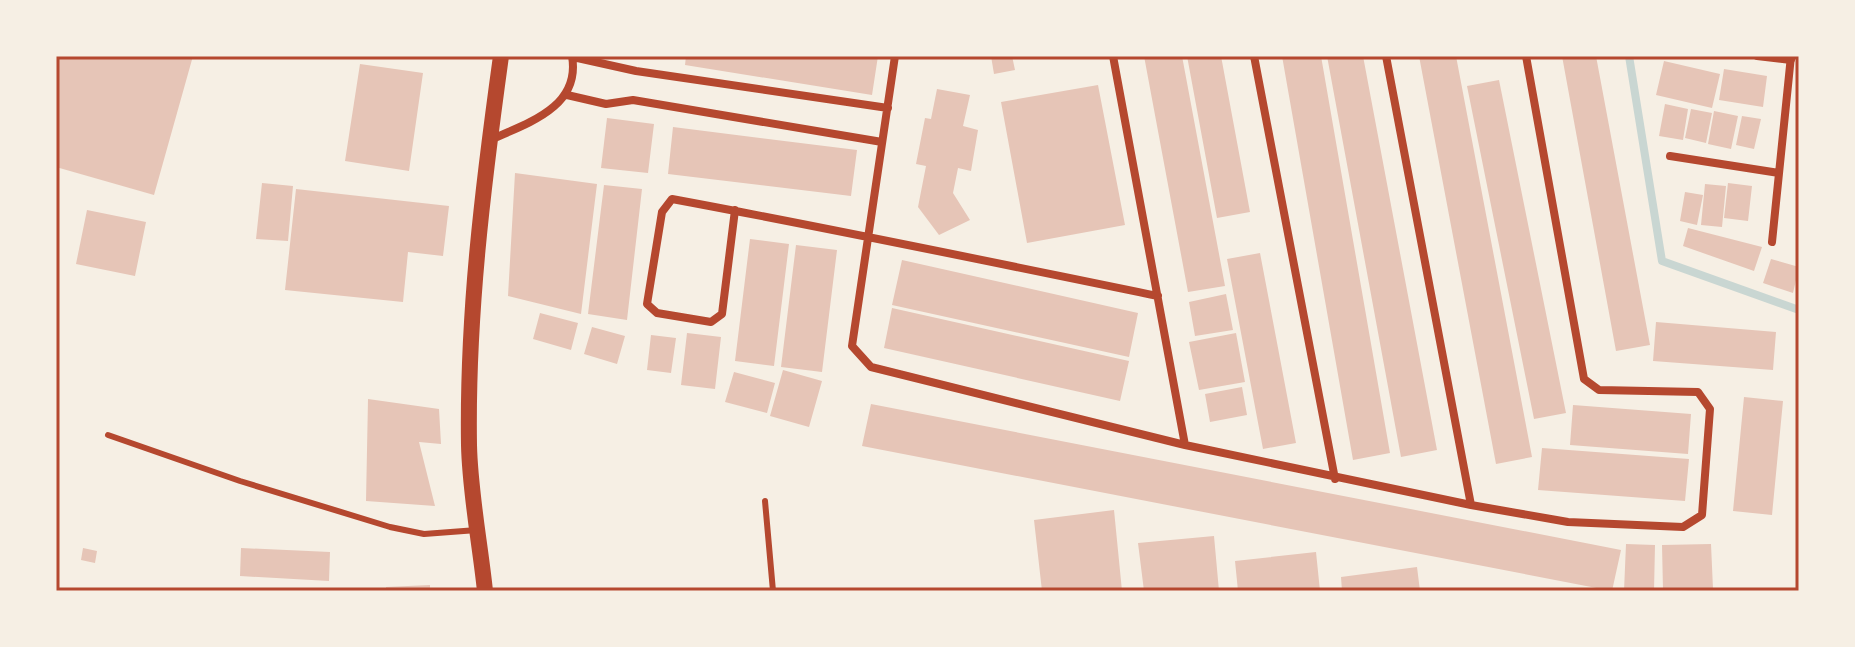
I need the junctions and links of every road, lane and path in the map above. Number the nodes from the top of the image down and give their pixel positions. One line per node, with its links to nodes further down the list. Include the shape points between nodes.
1 (501, 56): 12 (main road)
2 (572, 56): 10 (street, via 573,80); 11 (street, via 636,71)
3 (895, 56): 11 (street)
4 (1113, 56): 19 (street)
5 (1254, 56): 22 (street)
6 (1386, 56): 24 (street)
7 (1526, 56): 24 (street, via 1584,379 1599,390 1698,392 1710,409 1702,515 1683,527 1568,522)
8 (1757, 56): 9 (street)
9 (1791, 58): 15 (street)
10 (567, 95): 12 (street, via 543,116); 13 (street, via 606,104 633,100)
11 (888, 108): 13 (street)
12 (490, 140): 25 (main road, via 474,257 472,318 469,447)
13 (882, 142): 17 (street)
14 (1670, 156): 15 (street)
15 (1779, 173): 18 (street)
16 (735, 210): 16 (street, via 672,199 662,212 647,304 657,313 711,322 722,314); 17 (street)
17 (868, 236): 19 (street); 21 (street, via 852,346 871,367)
18 (1772, 242)
19 (1158, 296): 21 (street)
20 (108, 435): 25 (lane, via 390,527 424,534)
21 (1185, 445): 22 (street)
22 (1335, 479): 24 (street)
23 (765, 501): 27 (lane)
24 (1471, 505)
25 (478, 530): 26 (main road)
26 (485, 591)
27 (773, 591)

